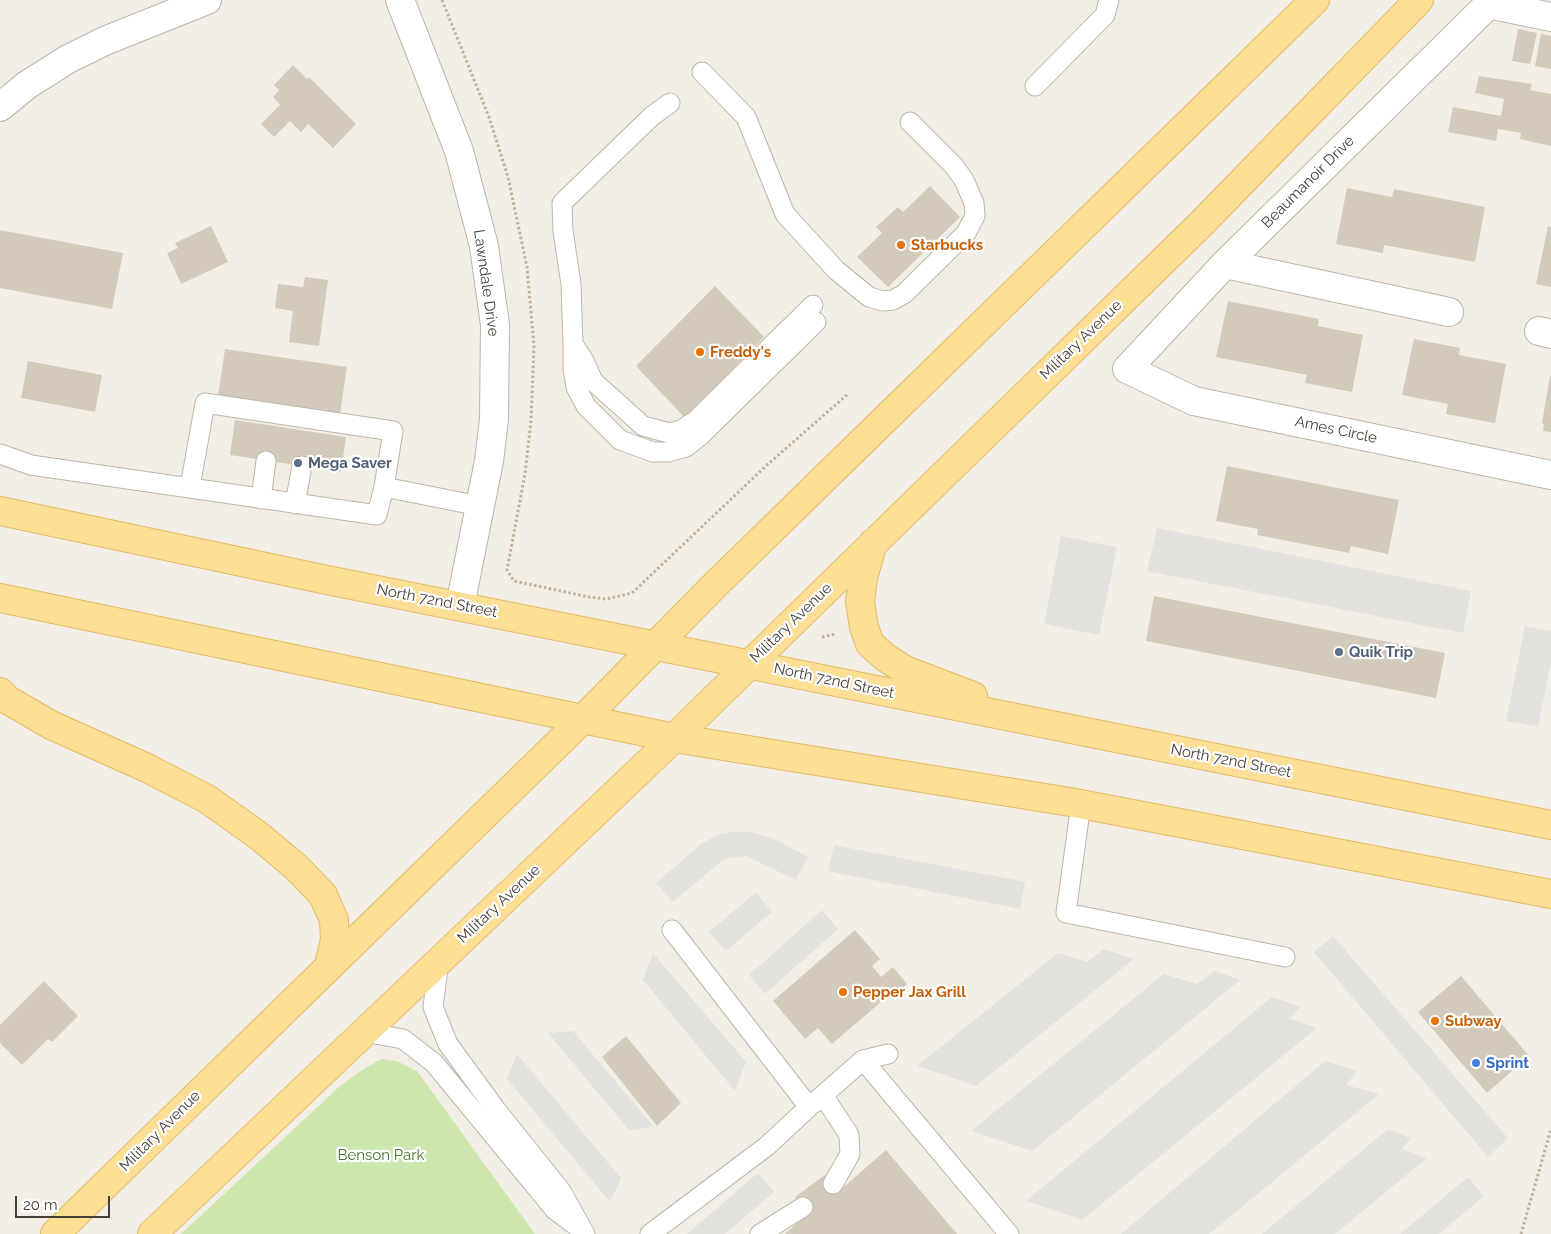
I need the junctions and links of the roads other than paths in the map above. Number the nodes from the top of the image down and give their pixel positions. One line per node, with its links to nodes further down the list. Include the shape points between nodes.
1 (208, 0): 11 (street, via 76,55 27,85)
2 (400, 0): 25 (street, Lawndale Drive, via 459,151 484,246 495,325 494,419)
3 (1109, 0): 9 (lane, via 1105,15)
4 (1315, 0): 30 (main road, Military Avenue)
5 (1419, 0): 27 (main road, Military Avenue, via 1201,224)
6 (1491, 2): 7 (street); 13 (street, Beaumanoir Drive)
7 (1551, 17)
8 (702, 72): 12 (lane, via 746,117 785,214 836,270 869,297 883,301 904,294 966,233 974,216 974,203 964,180)
9 (1035, 86)
10 (670, 103): 15 (lane, via 652,116 562,203 571,284)
11 (0, 107)
12 (910, 122)
13 (1225, 264): 14 (street); 16 (street, Beaumanoir Drive)
14 (1449, 312)
15 (573, 344): 15 (lane, via 593,381 623,410 643,426 669,433 695,421 814,313 701,435 686,447 668,452 653,452 620,440 586,406 576,387)
16 (1127, 369): 20 (street, Ames Circle, via 1194,401)
17 (0, 454): 22 (lane, via 31,465)
18 (266, 461): 23 (lane)
19 (302, 466): 24 (lane)
20 (1551, 475)
21 (384, 487): 22 (lane, via 392,431 273,420 205,403); 24 (lane, via 377,515); 25 (lane)
22 (190, 488): 23 (lane)
23 (260, 499): 24 (lane)
24 (295, 504)
25 (480, 506): 29 (street, Lawndale Drive)
26 (0, 511): 29 (main road, North 72nd Street)
27 (874, 542): 31 (main road, Military Avenue); 34 (main road, via 863,578 860,602 870,644 905,670)
28 (0, 598): 33 (main road)
29 (460, 606): 30 (main road, North 72nd Street)
30 (655, 644): 31 (main road, North 72nd Street); 33 (main road, Military Avenue)
31 (749, 664): 34 (main road, North 72nd Street); 35 (main road, Military Avenue)
32 (0, 692): 42 (main road, via 8,700 51,724 207,799 259,836 323,895 334,920 335,940)
33 (582, 720): 35 (main road); 42 (main road, Military Avenue)
34 (1044, 724): 37 (main road, North 72nd Street)
35 (674, 738): 36 (main road); 41 (main road, Military Avenue)
36 (1081, 804): 38 (main road); 40 (lane, via 1066,913)
37 (1551, 825)
38 (1551, 894)
39 (672, 930): 46 (lane)
40 (1285, 958)
41 (439, 961): 43 (main road, Military Avenue); 49 (lane, via 432,1007 448,1044 561,1191)
42 (330, 965): 50 (main road, Military Avenue)
43 (364, 1032): 49 (lane, via 403,1039 434,1063 555,1210); 51 (main road, Military Avenue)
44 (888, 1054): 45 (lane)
45 (863, 1060): 46 (lane); 54 (lane)
46 (816, 1101): 47 (lane, via 849,1135 850,1154); 52 (lane, via 768,1146)
47 (833, 1184)
48 (803, 1206): 53 (lane)
49 (586, 1233)
50 (55, 1234)
51 (152, 1234)
52 (650, 1234)
53 (760, 1234)
54 (1009, 1234)

